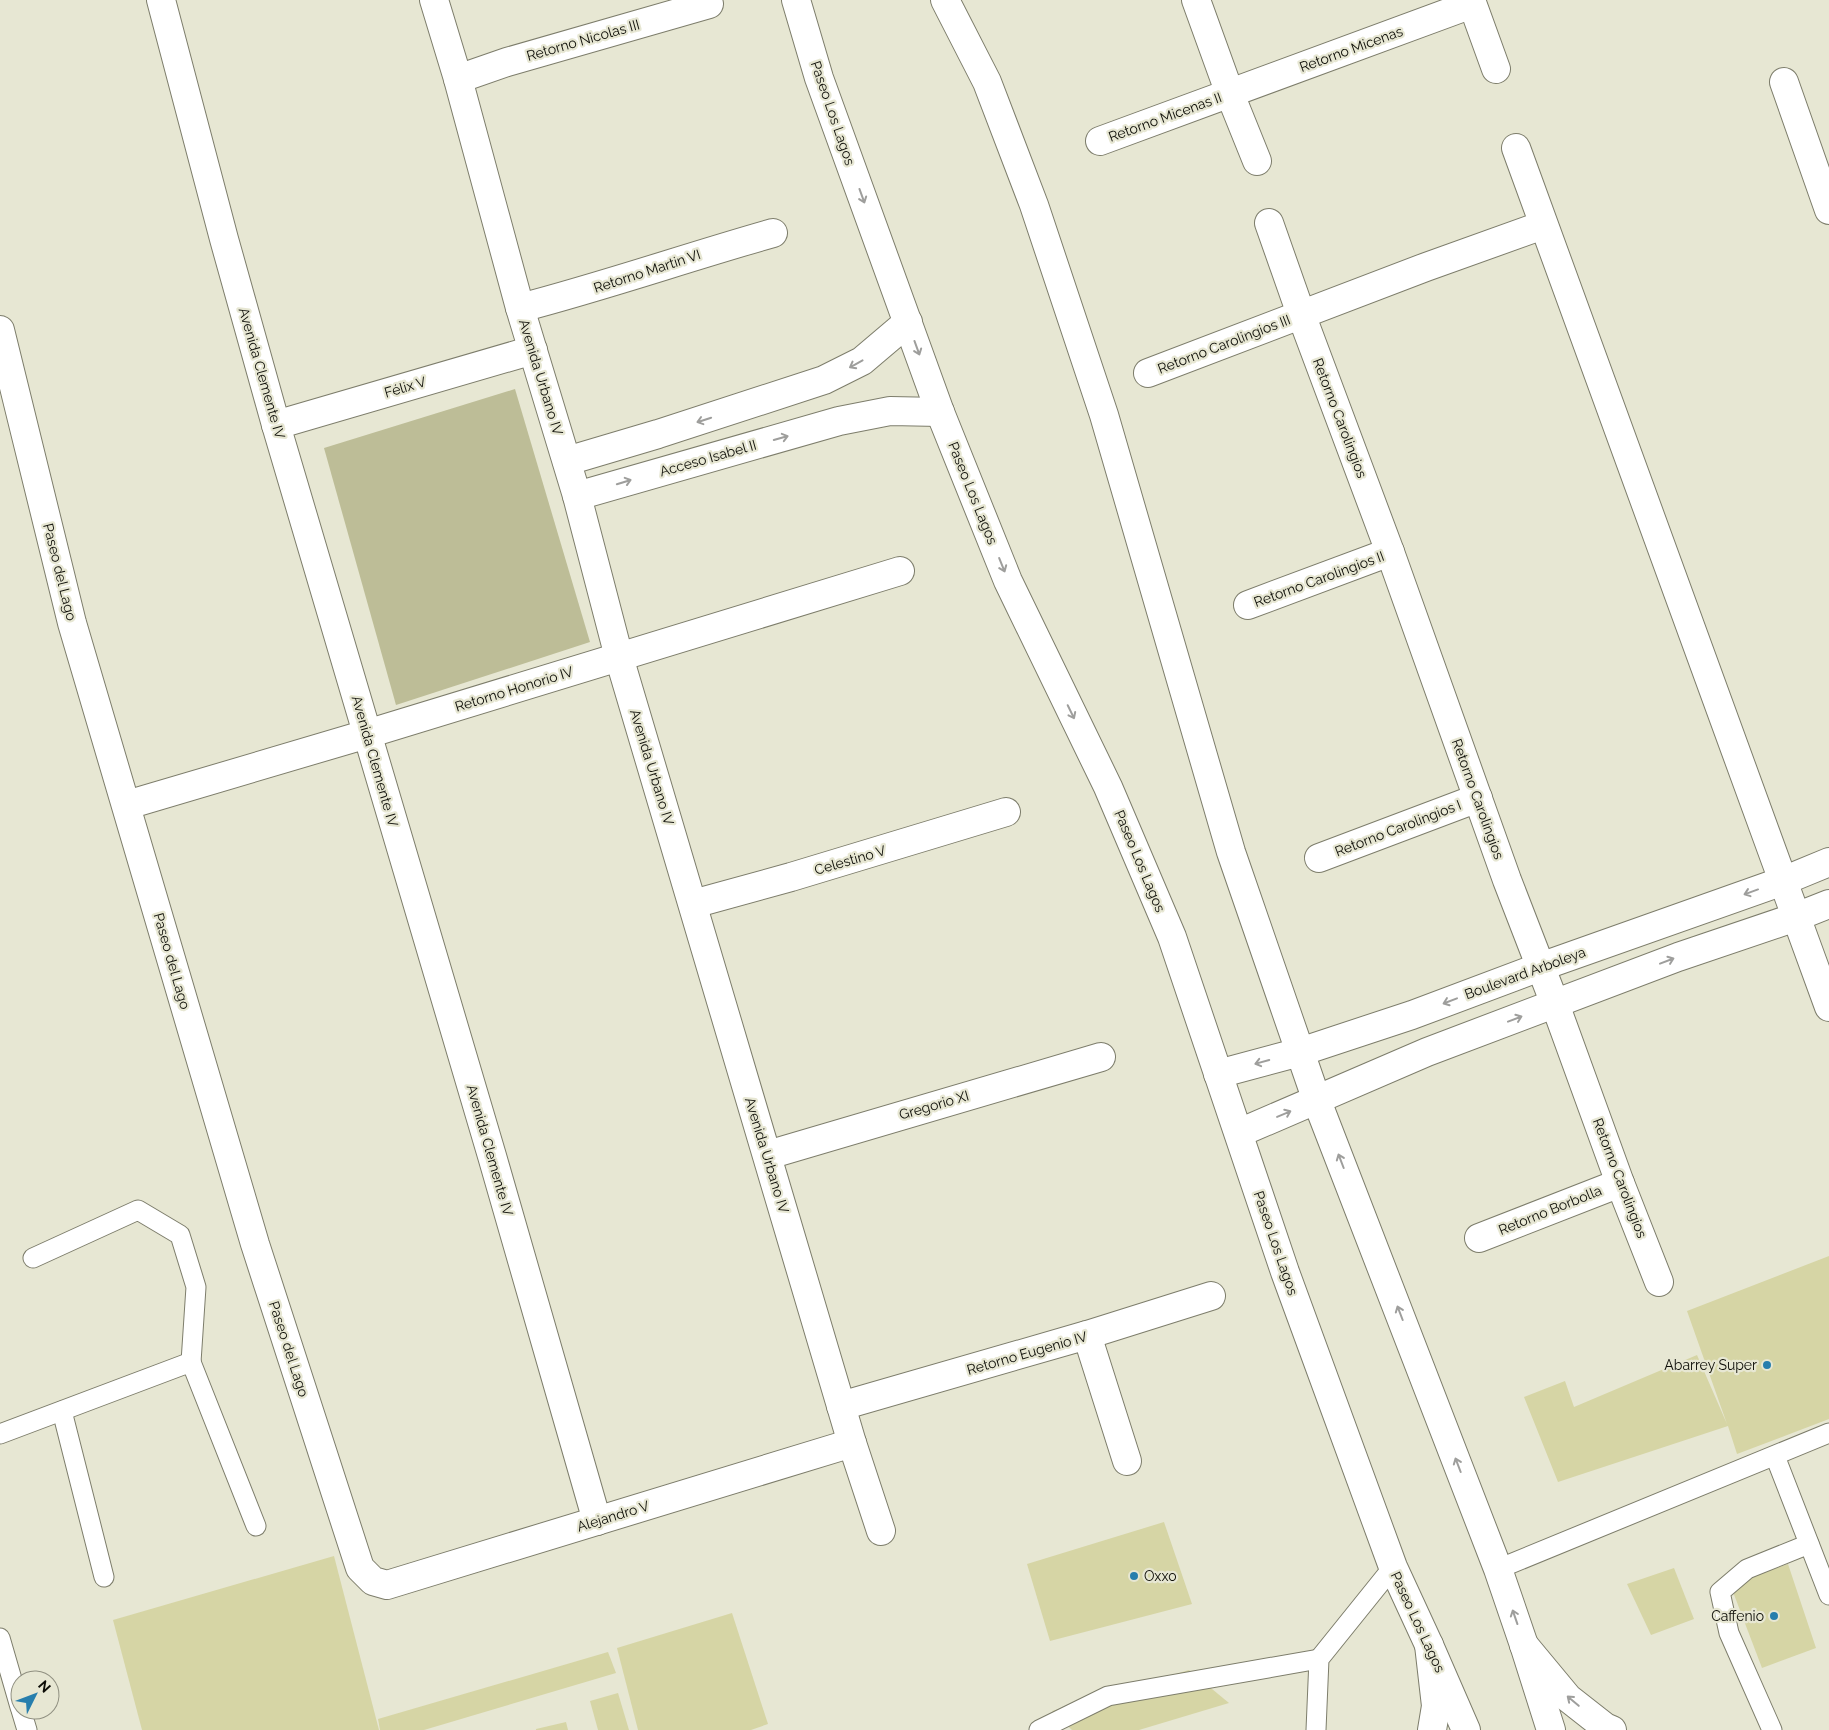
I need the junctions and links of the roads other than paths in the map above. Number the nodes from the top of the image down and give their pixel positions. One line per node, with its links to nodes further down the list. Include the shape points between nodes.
1 (161, 0): 29 (main road, Avenida Clemente IV)
2 (434, 0): 9 (main road, Avenida Urbano IV)
3 (796, 0): 22 (main road, Paseo Los Lagos, one-way to 22, via 819,78)
4 (945, 0): 49 (main road, via 987,82 1068,303 1138,529 1231,852)
5 (1196, 0): 11 (main road)
6 (1472, 2): 8 (main road, Retorno Micenas); 11 (main road, Retorno Micenas)
7 (709, 4): 9 (main road, Retorno Nicolas III, via 506,62)
8 (1496, 69)
9 (458, 79): 20 (main road, Avenida Urbano IV)
10 (1784, 82): 13 (main road)
11 (1230, 94): 12 (main road, Retorno Micenas II); 15 (main road)
12 (1100, 141)
13 (1819, 147): 16 (main road)
14 (1516, 148): 18 (main road)
15 (1257, 161)
16 (1829, 210)
17 (1269, 223): 21 (main road, Retorno Carolingios)
18 (1543, 225): 21 (main road); 42 (main road)
19 (773, 233): 20 (main road, Retorno Martin VI)
20 (520, 308): 24 (main road, Avenida Urbano IV)
21 (1301, 314): 25 (main road, Retorno Carolingios III); 32 (main road, Retorno Carolingios)
22 (908, 322): 26 (main road, one-way to 26, via 862,361); 27 (main road, Paseo Los Lagos, one-way to 27)
23 (0, 330): 38 (main road, Paseo del Lago, via 72,623)
24 (533, 350): 29 (main road, Félix V); 30 (main road, Avenida Urbano IV)
25 (1148, 373)
26 (824, 380): 28 (main road); 30 (main road, one-way to 30)
27 (940, 412): 28 (main road, Acceso Isabel II, via 890,411); 51 (main road, Paseo Los Lagos, one-way to 51, via 1008,581 1108,787 1168,928)
28 (838, 421): 31 (main road, Acceso Isabel II, one-way to 28)
29 (276, 425): 36 (main road, Avenida Clemente IV)
30 (567, 461): 31 (main road, Avenida Urbano IV)
31 (578, 496): 35 (main road, Avenida Urbano IV)
32 (1390, 552): 34 (main road, Retorno Carolingios II); 37 (main road, Retorno Carolingios)
33 (900, 572): 35 (main road, Retorno Honorio IV)
34 (1248, 605)
35 (619, 658): 36 (main road, Retorno Honorio IV); 43 (main road, Avenida Urbano IV)
36 (367, 734): 38 (main road, Retorno Honorio IV); 69 (main road, Avenida Clemente IV)
37 (1478, 798): 40 (main road, Retorno Carolingios I); 46 (main road, Retorno Carolingios)
38 (127, 805): 76 (main road, Paseo del Lago, via 255,1244 360,1568)
39 (1006, 812): 43 (main road, Celestino V)
40 (1319, 858)
41 (1829, 862): 42 (main road, Boulevard Arboleya)
42 (1783, 881): 45 (main road); 46 (main road, Boulevard Arboleya, one-way to 46)
43 (693, 904): 54 (main road, Avenida Urbano IV)
44 (1829, 904): 45 (main road)
45 (1799, 926): 47 (main road, one-way to 45, via 1678,957); 48 (main road)
46 (1540, 967): 47 (main road, Retorno Carolingios); 49 (main road, Boulevard Arboleya, one-way to 49, via 1412,1015)
47 (1555, 1004): 52 (main road, one-way to 47, via 1427,1052); 55 (main road, Retorno Carolingios)
48 (1829, 1007)
49 (1300, 1052): 51 (main road, Boulevard Arboleya, one-way to 51); 52 (main road)
50 (1101, 1057): 54 (main road, Gregorio XI)
51 (1218, 1074): 53 (main road, Paseo Los Lagos)
52 (1317, 1100): 53 (main road, one-way to 52); 74 (main road, one-way to 52)
53 (1239, 1133): 73 (main road, Paseo Los Lagos, via 1285,1272)
54 (768, 1155): 62 (main road, Avenida Urbano IV)
55 (1620, 1183): 56 (main road, Retorno Borbolla); 58 (main road, Retorno Carolingios)
56 (1480, 1238)
57 (33, 1258): 61 (lane, via 138,1210 180,1235 196,1287)
58 (1660, 1282)
59 (1211, 1296): 60 (main road, Retorno Eugenio IV)
60 (1087, 1335): 62 (main road, Retorno Eugenio IV); 68 (main road)
61 (191, 1362): 63 (lane); 70 (lane)
62 (841, 1406): 66 (main road, Avenida Urbano IV)
63 (62, 1411): 65 (lane); 75 (lane)
64 (1829, 1433): 67 (lane)
65 (0, 1434)
66 (852, 1443): 69 (main road, Alejandro V); 71 (main road, Avenida Urbano IV)
67 (1775, 1456): 72 (lane); 74 (lane)
68 (1127, 1461)
69 (597, 1521): 76 (main road, Alejandro V, via 387,1585)
70 (256, 1526)
71 (881, 1531)
72 (1809, 1544): 77 (lane); 89 (lane, via 1747,1569 1720,1592 1729,1633)
73 (1392, 1567): 79 (main road, Paseo Los Lagos); 81 (lane)
74 (1498, 1569): 80 (main road, one-way to 74)
75 (104, 1578)
76 (373, 1581)
77 (1829, 1595)
78 (0, 1638): 82 (lane)
79 (1429, 1645): 85 (main road, via 1436,1706); 86 (main road, Paseo Los Lagos)
80 (1524, 1645): 87 (main road); 88 (main road, one-way to 80, via 1568,1698)
81 (1319, 1659): 83 (lane, via 1108,1696); 84 (lane)
82 (10, 1673)
83 (1039, 1730)
84 (1316, 1730)
85 (1432, 1730)
86 (1466, 1730)
87 (1551, 1730)
88 (1612, 1730)
89 (1772, 1730)

